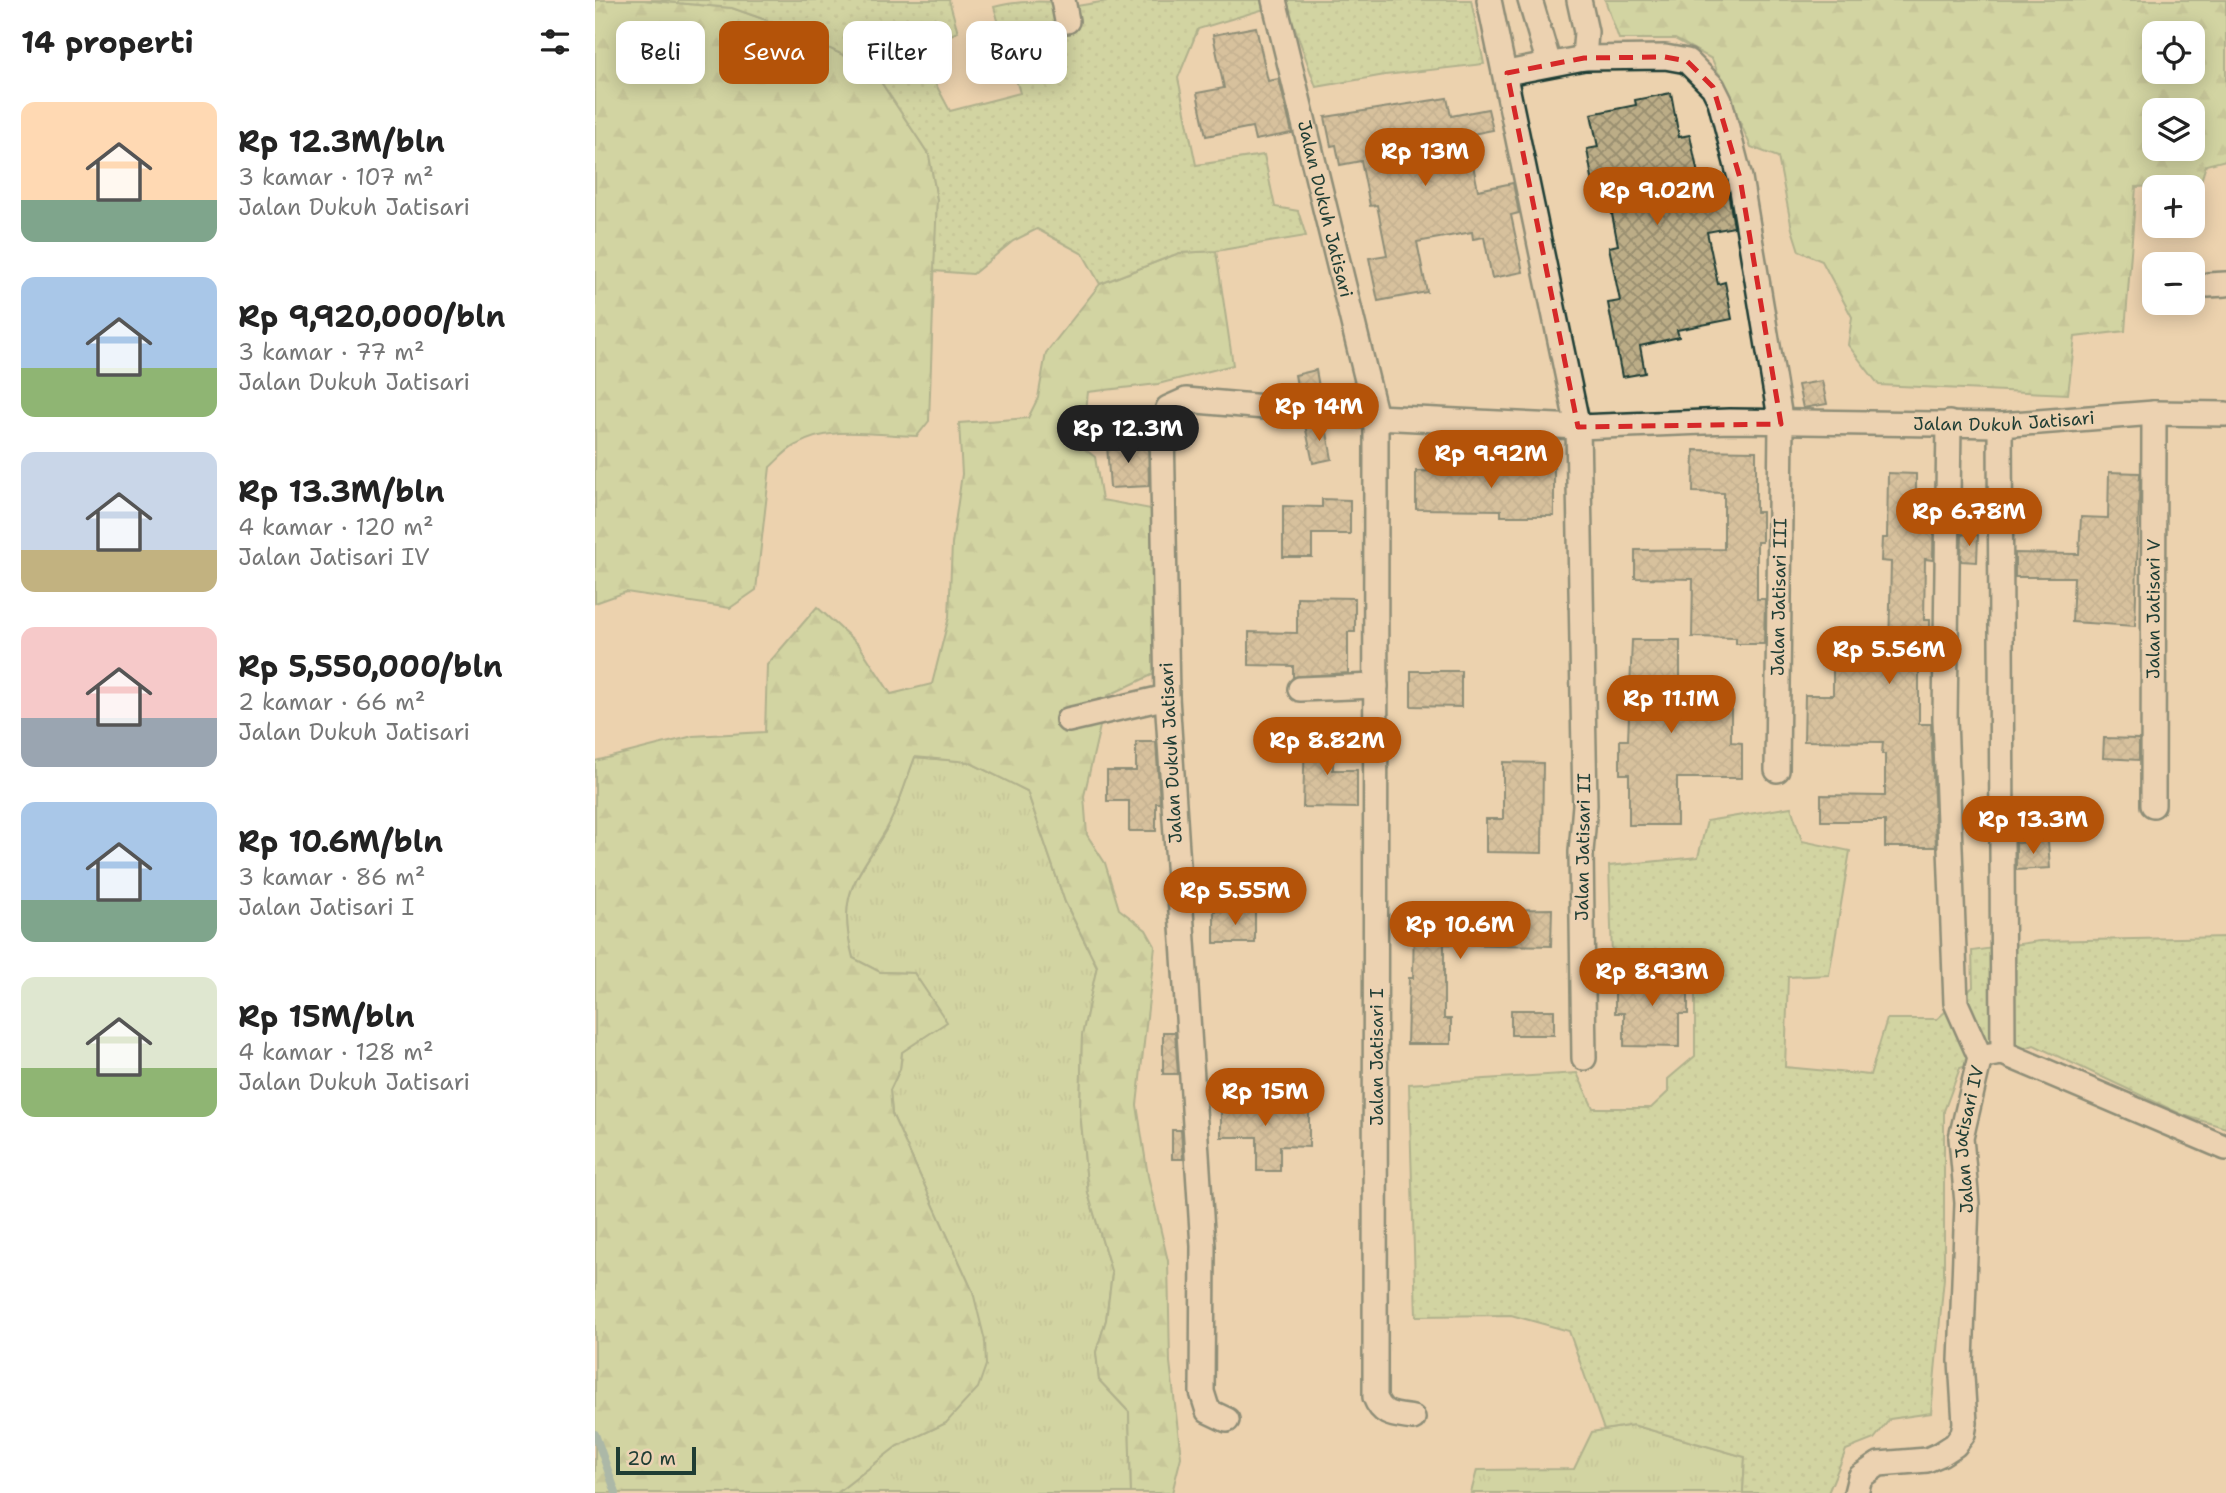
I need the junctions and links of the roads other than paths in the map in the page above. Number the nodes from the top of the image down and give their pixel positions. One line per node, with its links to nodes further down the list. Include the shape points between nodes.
1 (1274, 0): 10 (street, Jalan Dukuh Jatisari)
2 (1489, 0): 7 (street)
3 (1531, 0): 6 (street)
4 (1579, 0): 5 (street, via 1586,32)
5 (1584, 58): 6 (street); 11 (street, via 1687,61 1713,87 1740,178)
6 (1549, 64): 7 (street)
7 (1507, 74): 14 (street)
8 (2154, 413): 9 (street, Jalan Dukuh Jatisari); 13 (street, Jalan Dukuh Jatisari); 20 (street, Jalan Jatisari V)
9 (2226, 414)
10 (1376, 417): 14 (street, Jalan Dukuh Jatisari); 15 (street, Jalan Jatisari I); 17 (street, Jalan Dukuh Jatisari, via 1186,400 1168,408 1161,426)
11 (1781, 424): 12 (street, Jalan Dukuh Jatisari); 14 (street, Jalan Dukuh Jatisari, via 1729,421); 19 (street, Jalan Jatisari III)
12 (1949, 424): 13 (street, Jalan Dukuh Jatisari); 22 (street, Jalan Jatisari IV, via 1945,719 1956,1003)
13 (2000, 425): 21 (street)
14 (1578, 427): 23 (street, Jalan Jatisari II)
15 (1376, 687): 16 (street); 25 (street, Jalan Jatisari I, via 1375,1397 1387,1414)
16 (1300, 689)
17 (1167, 697): 18 (street); 26 (street, Jalan Dukuh Jatisari, via 1203,1247 1202,1392 1208,1411)
18 (1068, 720)
19 (1777, 770)
20 (2153, 805)
21 (2003, 1053): 22 (street); 24 (street)
22 (1980, 1057): 27 (street, Jalan Jatisari IV, via 1961,1138 1967,1203 1963,1434 1955,1445 1927,1460 1879,1464 1865,1471)
23 (1584, 1058)
24 (2226, 1148)
25 (1413, 1418)
26 (1227, 1420)
27 (1856, 1493)

